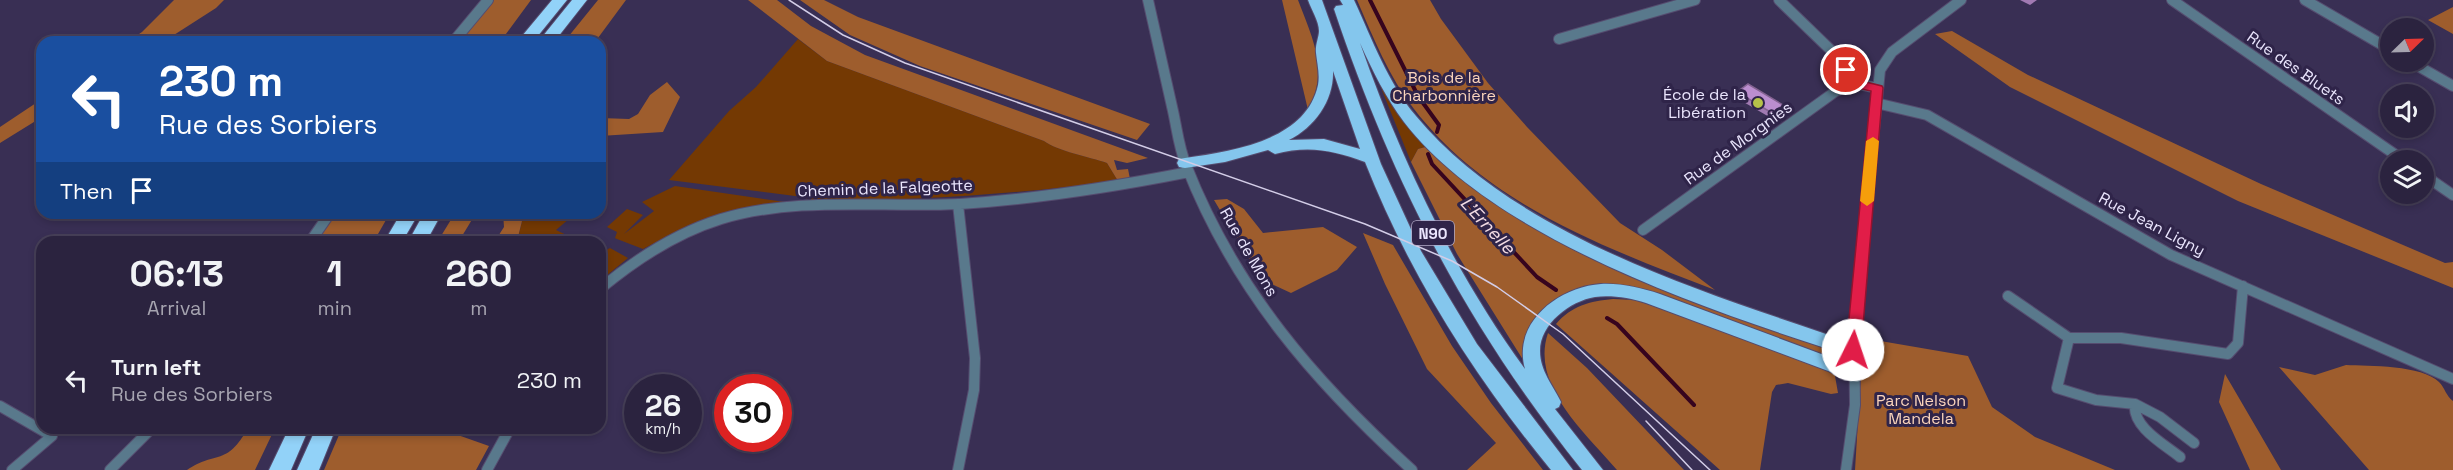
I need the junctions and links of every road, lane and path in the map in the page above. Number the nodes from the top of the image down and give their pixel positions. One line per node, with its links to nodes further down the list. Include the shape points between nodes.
1 (488, 0): 17 (street)
2 (546, 0): 18 (highway)
3 (560, 0): 19 (highway)
4 (580, 0): 15 (highway)
5 (589, 0): 15 (highway)
6 (1149, 0): 30 (street, Rue de Mons)
7 (1316, 0): 16 (highway, N90)
8 (1338, 0): 57 (highway, N90, via 1422,214 1469,299)
9 (1347, 0): 45 (highway, via 1395,96 1412,120 1465,173 1498,197 1582,246 1672,285)
10 (1695, 0): 21 (street)
11 (1779, 0): 24 (street, via 1839,58)
12 (1961, 0): 26 (street, via 1892,52 1884,61)
13 (2172, 0): 28 (street, Rue des Bluets)
14 (2305, 0): 22 (street)
15 (560, 24): 20 (highway)
16 (1326, 28): 29 (highway, N90); 30 (highway, via 1321,45 1325,86 1308,117 1274,143)
17 (458, 36)
18 (521, 36)
19 (530, 36)
20 (551, 36)
21 (1559, 39)
22 (2380, 44)
23 (2428, 72): 25 (street)
24 (1853, 83): 26 (street); 37 (street, Rue de Morgnies, via 1836,91)
25 (2453, 86)
26 (1877, 88): 27 (street)
27 (1876, 103): 42 (street, Rue Jean Ligny, via 1927,115 2171,255); 45 (street)
28 (2389, 150)
29 (1372, 159): 30 (highway, via 1317,141 1293,143 1252,158); 66 (highway, N90, via 1396,218 1442,305 1492,381)
30 (1187, 168): 33 (street, Chemin de la Falgeotte, via 1100,189); 65 (street, Rue de Mons, via 1216,231 1256,300 1307,366 1356,419)
31 (2434, 182): 32 (street)
32 (2453, 195)
33 (958, 204): 41 (street, Chemin de la Falgeotte, via 799,206 739,214 674,239 624,268); 64 (street, via 975,358 974,390)
34 (326, 219): 38 (street)
35 (406, 219): 39 (highway)
36 (430, 219): 40 (highway)
37 (1643, 230)
38 (314, 236)
39 (397, 236)
40 (420, 236)
41 (606, 284)
42 (2243, 286): 44 (street, via 2238,343 2228,354 2121,338); 47 (street, Rue Jean Ligny)
43 (2008, 296): 44 (street)
44 (2069, 338): 48 (street, via 2057,388 2096,400)
45 (1853, 350): 46 (street)
46 (1853, 374): 57 (highway, via 1654,299 1625,292 1595,291 1551,312 1537,328 1532,343 1536,374 1560,414); 68 (street, via 1855,405)
47 (2453, 379)
48 (2135, 404): 56 (street); 58 (street, via 2134,412 2142,426)
49 (0, 406): 50 (street)
50 (36, 427)
51 (49, 434): 59 (street, via 52,436)
52 (146, 434): 60 (street)
53 (296, 434): 61 (highway)
54 (324, 434): 62 (highway)
55 (507, 434): 63 (street)
56 (2194, 443)
57 (1571, 444): 67 (highway, N90)
58 (2180, 457)
59 (12, 470)
60 (110, 470)
61 (280, 470)
62 (308, 470)
63 (487, 470)
64 (958, 470)
65 (1412, 470)
66 (1563, 470)
67 (1593, 470)
68 (1846, 470)

